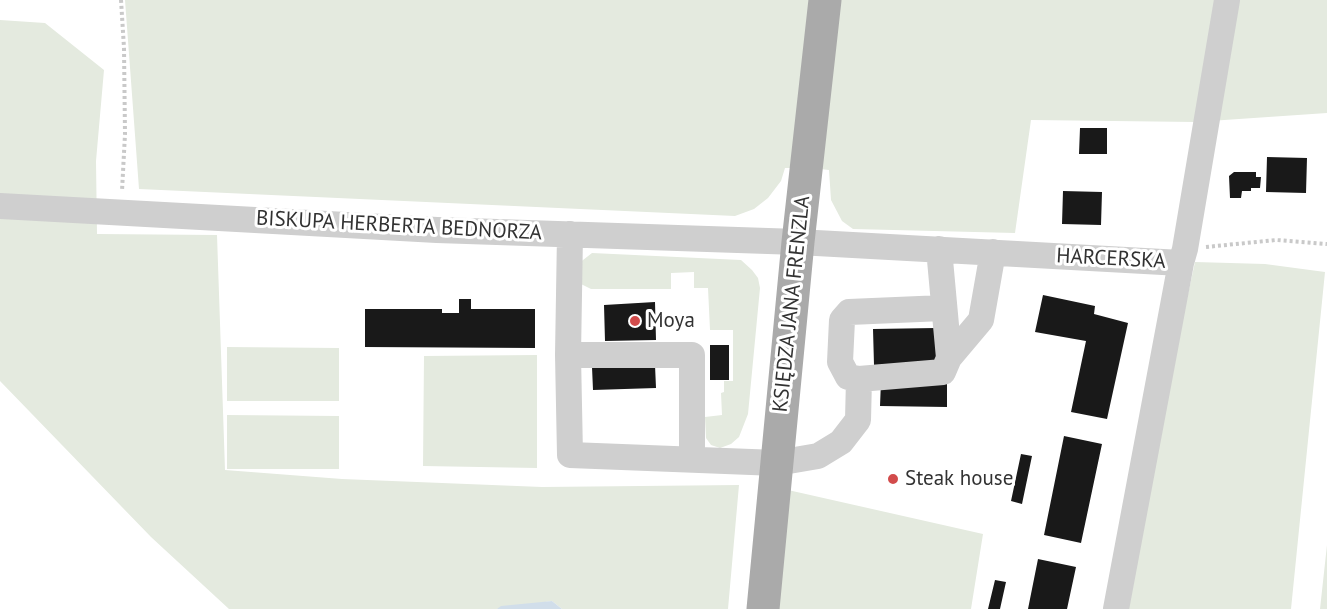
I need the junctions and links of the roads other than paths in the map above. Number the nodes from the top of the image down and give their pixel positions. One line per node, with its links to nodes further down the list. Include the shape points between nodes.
1 (825, 0): 5 (main road, KSIĘDZA JANA FRENZLA)
2 (1227, 0): 8 (street)
3 (0, 206): 4 (street, BISKUPA HERBERTA BEDNORZA)
4 (570, 234): 5 (street, BISKUPA HERBERTA BEDNORZA); 10 (street)
5 (798, 242): 6 (street, HARCERSKA); 14 (main road, KSIĘDZA JANA FRENZLA)
6 (939, 249): 7 (street, HARCERSKA); 9 (street)
7 (993, 252): 8 (street, HARCERSKA); 11 (street, via 981,320)
8 (1183, 256): 16 (street, HARCERSKA)
9 (943, 308): 11 (street); 12 (street, via 849,312 842,320 840,362 848,377)
10 (568, 355): 13 (street, via 570,455); 13 (street, via 692,355)
11 (949, 358): 12 (street, via 943,372)
12 (860, 379): 14 (street, via 858,420 841,442 818,456)
13 (692, 459): 14 (street)
14 (777, 463): 15 (main road, KSIĘDZA JANA FRENZLA)
15 (763, 609)
16 (1116, 609)

